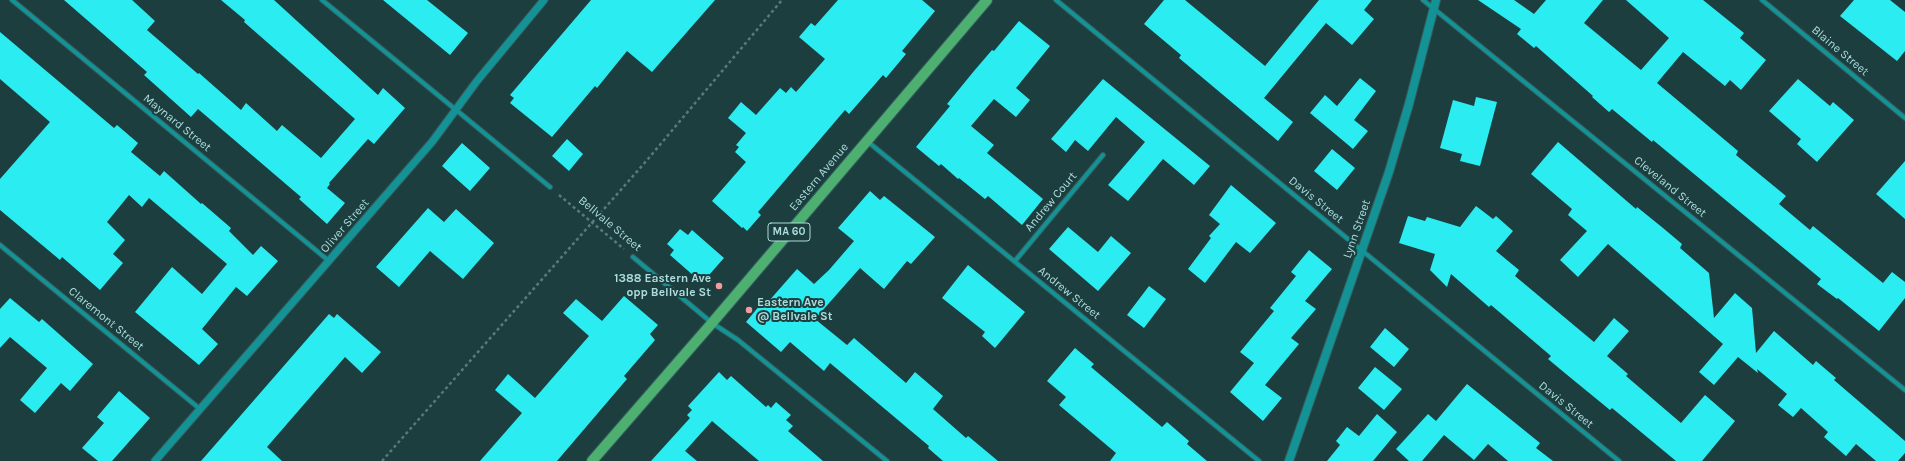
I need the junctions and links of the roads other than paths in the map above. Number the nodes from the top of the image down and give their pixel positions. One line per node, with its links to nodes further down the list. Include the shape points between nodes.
1 (12, 0): 18 (street, Maynard Street)
2 (322, 0): 10 (street)
3 (544, 0): 10 (street, Oliver Street)
4 (988, 0): 12 (main road, Eastern Avenue / MA 60)
5 (1056, 0): 16 (street, Davis Street)
6 (1423, 0): 9 (street, Cleveland Street)
7 (1436, 0): 9 (main road, Lynn Street)
8 (1762, 0): 11 (street, Blaine Street)
9 (1434, 8): 16 (main road, Lynn Street, via 1409,104); 21 (street, Cleveland Street)
10 (456, 110): 14 (street); 18 (street, Oliver Street, via 432,142)
11 (1905, 118)
12 (866, 141): 19 (street, Andrew Street); 20 (main road, Eastern Avenue / MA 60)
13 (1103, 156): 19 (street, Andrew Court)
14 (550, 187)
15 (0, 245): 22 (street, Claremont Street)
16 (1362, 251): 27 (main road, Lynn Street); 28 (street, Davis Street)
17 (633, 257): 20 (street, Bellvale Street)
18 (330, 261): 22 (street, Oliver Street)
19 (1015, 261): 26 (street, Andrew Street)
20 (712, 323): 24 (main road, Eastern Avenue / MA 60); 25 (street, Bellvale Street, via 738,340)
21 (1905, 390)
22 (200, 409): 23 (street, Oliver Street)
23 (155, 461)
24 (592, 461)
25 (887, 461)
26 (1259, 461)
27 (1289, 461)
28 (1619, 461)

